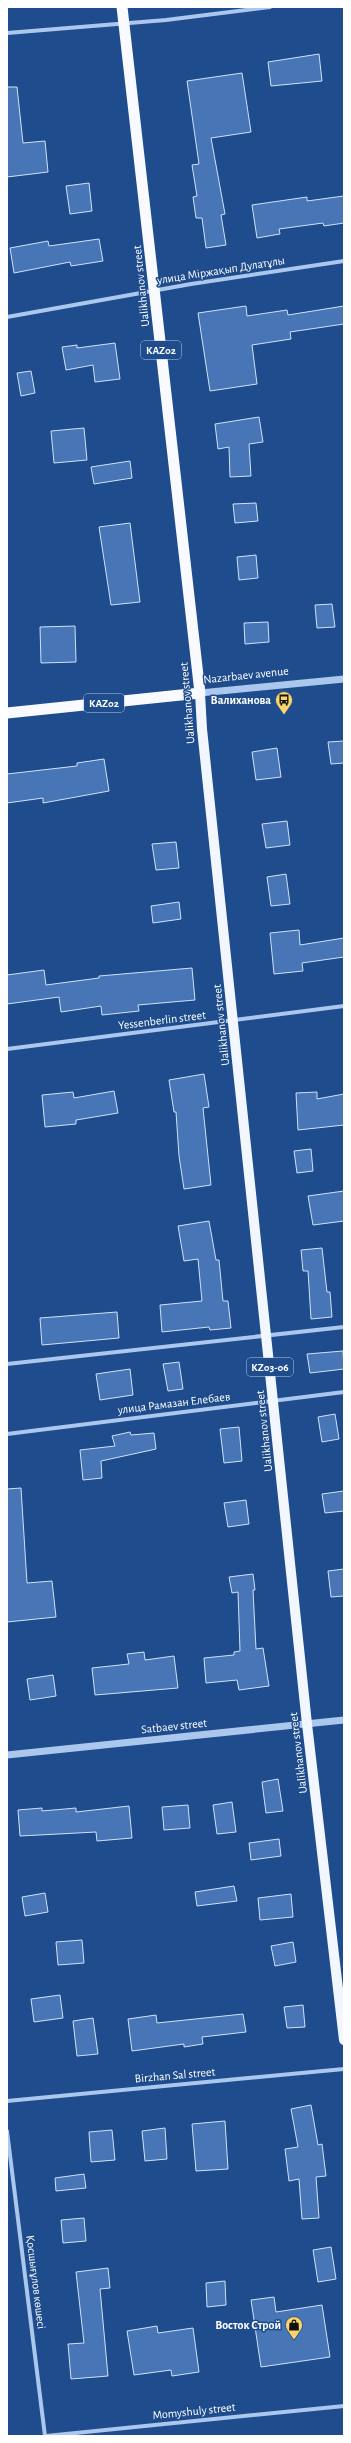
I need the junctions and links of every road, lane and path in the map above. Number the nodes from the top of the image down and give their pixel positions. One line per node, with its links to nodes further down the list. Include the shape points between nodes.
1 (122, 7): 3 (highway, Ualikhanov street / KАZ02)
2 (270, 7): 3 (street)
3 (124, 22): 4 (street); 6 (highway, Ualikhanov street / KАZ02)
4 (7, 33)
5 (344, 261): 6 (street, улица Міржақып Дулатұлы)
6 (155, 291): 7 (street, улица Міржақып Дулатұлы); 9 (highway, Ualikhanov street / KАZ02)
7 (7, 316)
8 (344, 679): 9 (street, Nazarbaev avenue)
9 (200, 693): 10 (highway, Nazarbaev avenue / KАZ02); 12 (main road, Ualikhanov street / KZ03-06)
10 (7, 713)
11 (344, 1006): 12 (street, Yessenberlin street)
12 (234, 1021): 13 (street, Yessenberlin street); 15 (main road, Ualikhanov street / KZ03-06)
13 (7, 1049)
14 (344, 1327): 15 (street)
15 (267, 1335): 16 (street); 18 (main road, Ualikhanov street / KZ03-06)
16 (7, 1364)
17 (344, 1392): 18 (street, улица Рамазан Елебаев)
18 (274, 1400): 19 (street, улица Рамазан Елебаев); 21 (main road, Ualikhanov street / KZ03-06)
19 (7, 1434)
20 (344, 1720): 21 (street, Satbaev street)
21 (307, 1724): 22 (street, Satbaev street); 23 (main road, Ualikhanov street / KZ03-06)
22 (7, 1755)
23 (344, 2040)
24 (344, 2069): 25 (street, Birzhan Sal street)
25 (7, 2101)
26 (7, 2131): 28 (street, Қосшығұлов көшесі)
27 (344, 2406): 28 (street, Momyshuly street)
28 (45, 2436)

